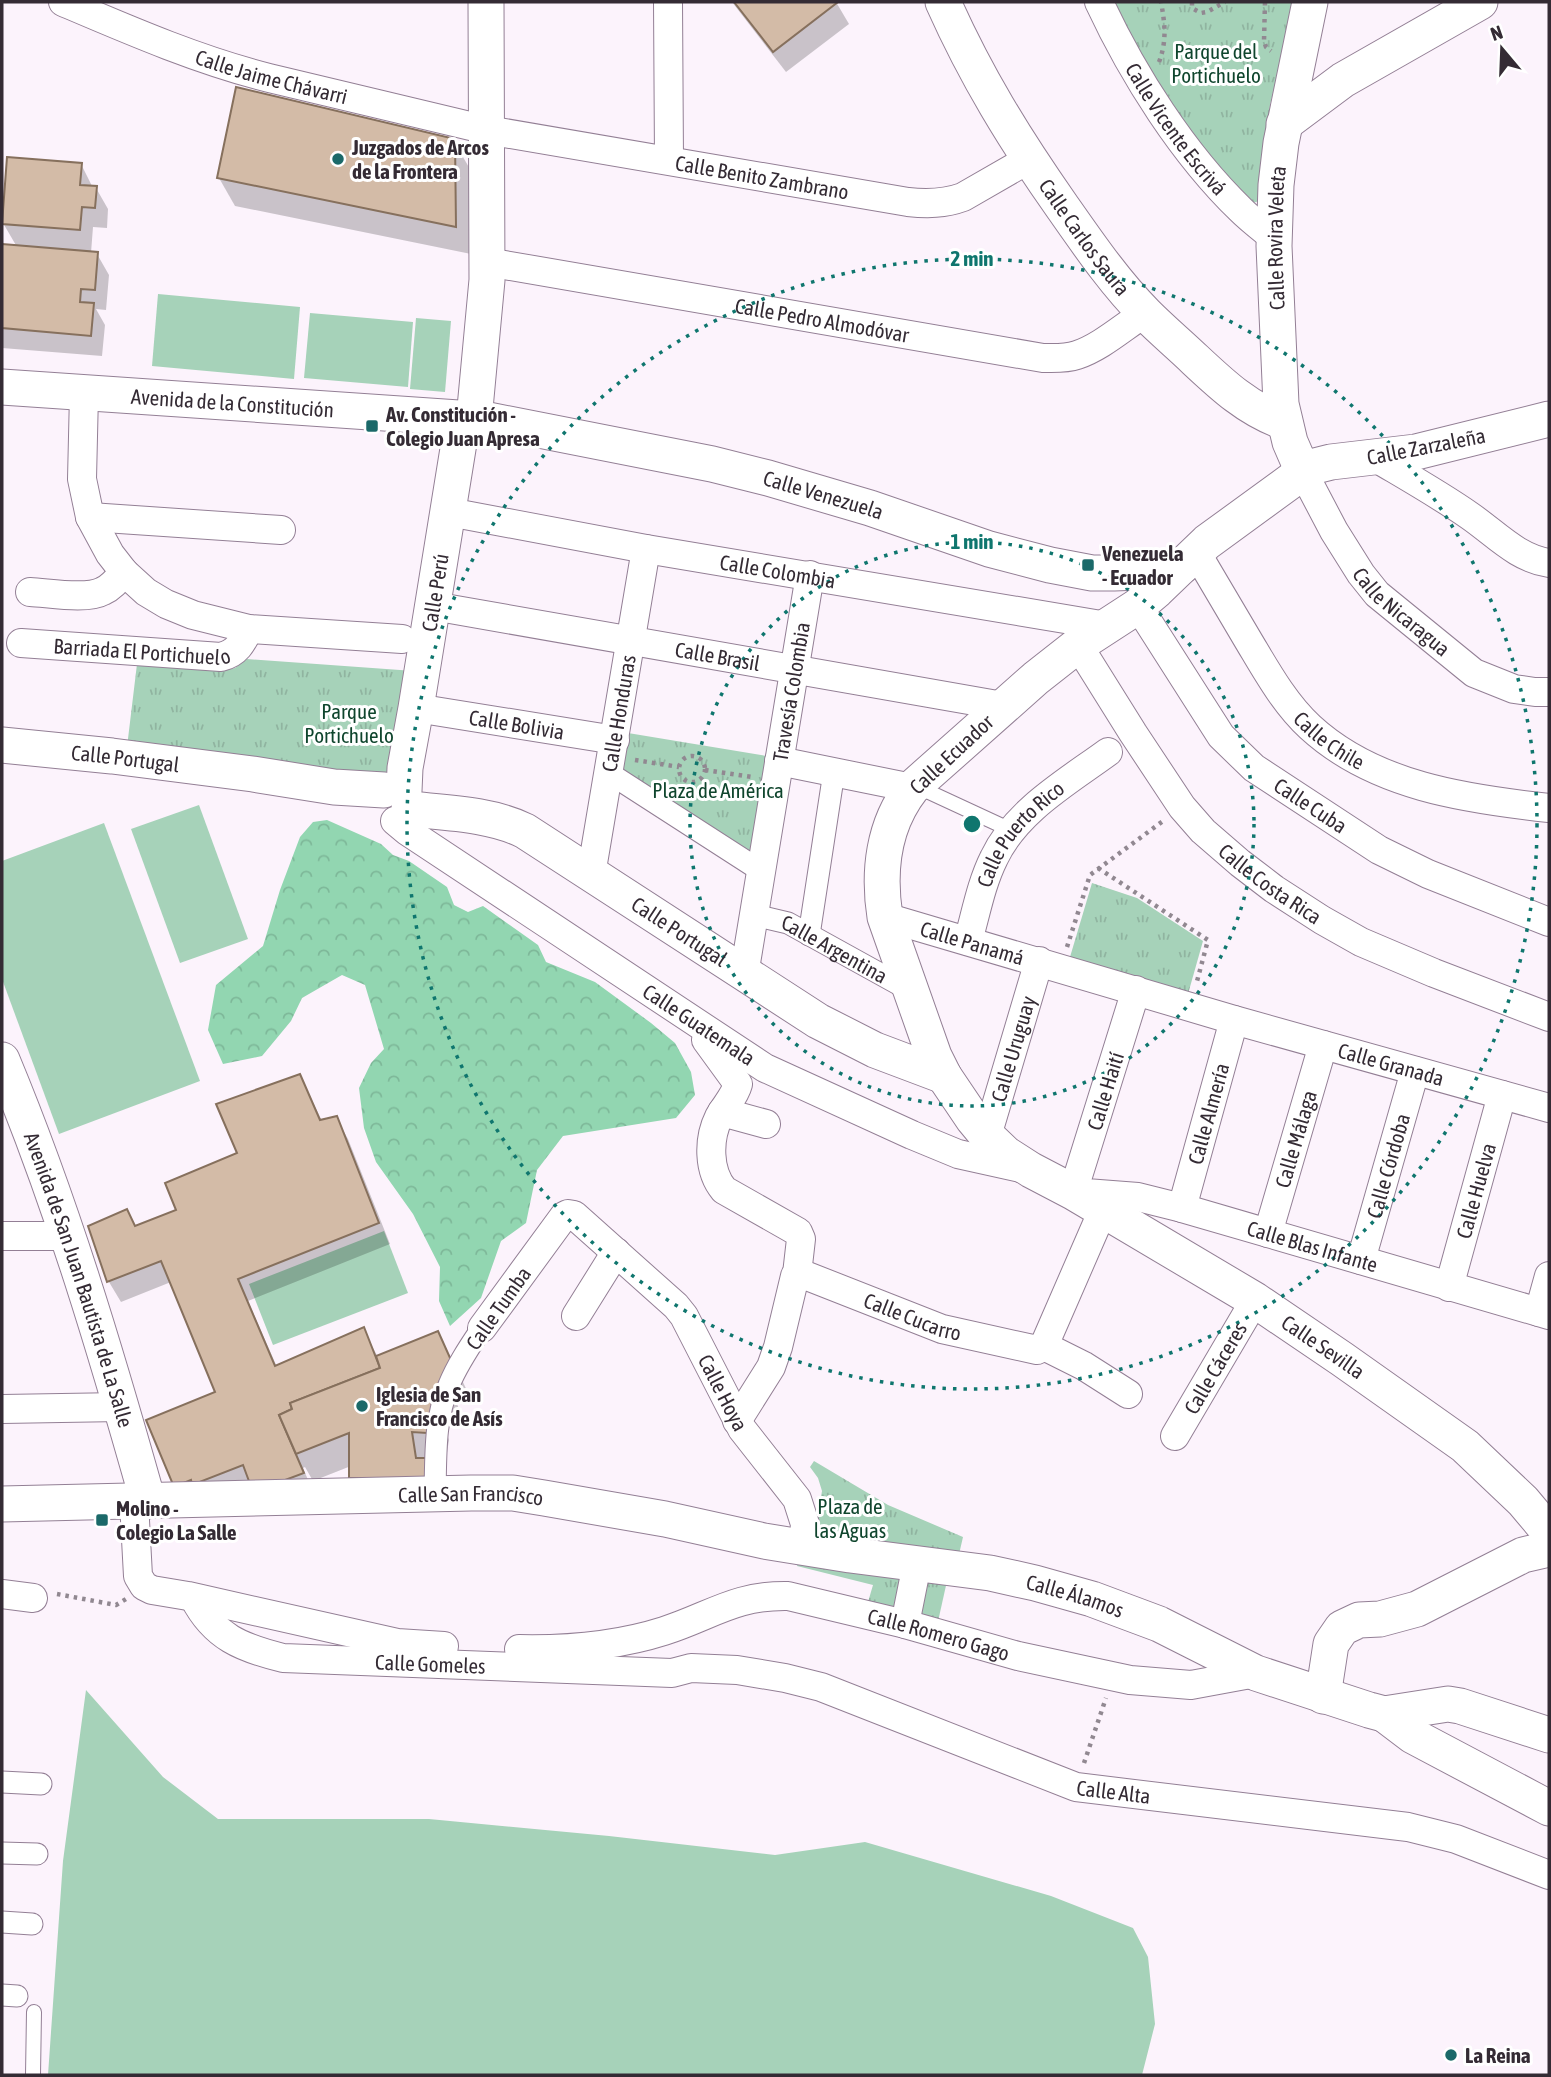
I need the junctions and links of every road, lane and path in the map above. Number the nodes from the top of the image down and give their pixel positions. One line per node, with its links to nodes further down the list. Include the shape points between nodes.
1 (63, 2): 13 (street, Calle Jaime Chávarri, via 168,47 239,71)
2 (486, 2): 13 (street, Calle Perú)
3 (668, 2): 15 (street)
4 (943, 2): 14 (street, Calle Carlos Saura, via 979,77)
5 (1099, 2): 11 (street, Calle Vicente Escrivá)
6 (1161, 2): 11 (path, via 1164,49 1158,64)
7 (1192, 2): 8 (path, via 1192,8 1201,13)
8 (1225, 2)
9 (1310, 2): 12 (street, Calle Rovira Veleta)
10 (1480, 2): 12 (street, via 1343,80)
11 (1140, 78): 16 (street, Calle Vicente Escrivá, via 1222,191)
12 (1284, 124): 16 (street, Calle Rovira Veleta)
13 (487, 130): 15 (street, Calle Benito Zambrano); 17 (street, Calle Perú)
14 (1029, 159): 15 (street, Calle Benito Zambrano, via 963,197 931,203); 18 (street, Calle Carlos Saura, via 1089,245)
15 (669, 160)
16 (1274, 238): 23 (street, Calle Rovira Veleta)
17 (487, 262): 18 (street, Calle Pedro Almodóvar, via 1042,358 1075,356); 21 (street, Calle Perú)
18 (1145, 313): 23 (street, Calle Carlos Saura, via 1227,390)
19 (2, 387): 20 (street, Avenida de la Constitución)
20 (84, 394): 21 (street, Avenida de la Constitución); 27 (street, Barriada El Portichuelo, via 82,479)
21 (469, 418): 26 (street, Calle Perú); 30 (street, Calle Venezuela, via 723,467 1050,565 1093,573 1139,572)
22 (1549, 419): 24 (street, Calle Zarzaleña)
23 (1284, 422): 25 (street, Calle Rovira Veleta)
24 (1376, 458): 25 (street, Calle Zarzaleña, via 1331,462); 31 (street, via 1465,512 1523,555)
25 (1303, 472): 30 (street, Calle Ecuador); 44 (street, Calle Nicaragua, via 1334,531 1377,594 1474,673 1514,689)
26 (449, 512): 29 (street, Calle Colombia); 35 (street, Calle Perú)
27 (90, 517): 28 (street); 32 (street, Barriada El Portichuelo)
28 (281, 530)
29 (646, 549): 33 (street, Calle Colombia); 40 (street, Calle Honduras)
30 (1189, 559): 36 (street, Calle Ecuador); 57 (street, Calle Chile, via 1278,687 1328,742 1372,768 1405,780 1450,793)
31 (1549, 563)
32 (124, 572): 34 (street, via 111,586 91,595); 38 (street, Barriada El Portichuelo, via 166,604)
33 (810, 575): 37 (street, Calle Colombia); 43 (street, Travesía Colombia)
34 (30, 592)
35 (432, 606): 40 (street, Calle Brasil); 46 (street, Calle Perú)
36 (1138, 606): 37 (street, Calle Ecuador); 64 (street, Calle Cuba, via 1221,736 1254,768 1379,850)
37 (1107, 626): 42 (street, Calle Ecuador)
38 (249, 629): 39 (street, Barriada El Portichuelo); 41 (street, Barriada El Portichuelo, via 236,650 221,657)
39 (402, 639)
40 (632, 642): 43 (street, Calle Brasil); 49 (street, Calle Honduras)
41 (21, 643)
42 (1078, 645): 45 (street, Calle Ecuador); 56 (street, Calle Costa Rica)
43 (794, 670): 45 (street, Calle Brasil); 52 (street, Travesía Colombia)
44 (1549, 692)
45 (1003, 706): 54 (street, Calle Ecuador)
46 (416, 708): 49 (street, Calle Bolivia); 55 (street, Calle Perú)
47 (2, 745): 55 (street, Calle Portugal, via 241,772)
48 (1108, 752): 58 (street, Calle Puerto Rico, via 1030,811)
49 (612, 756): 50 (path); 60 (street); 61 (street, Calle Honduras)
50 (680, 767): 51 (path, via 685,758 694,757); 51 (path, via 682,778 690,782 701,778)
51 (705, 770): 52 (path)
52 (777, 771): 53 (street); 60 (street, Travesía Colombia)
53 (834, 772): 54 (street); 65 (street)
54 (913, 787): 58 (lane); 63 (street, Calle Ecuador, via 894,816 884,851 881,894)
55 (395, 796): 61 (street, Calle Portugal, via 516,827); 74 (street, Calle Guatemala, via 407,831)
56 (1182, 807): 59 (path); 72 (street, Calle Costa Rica, via 1240,863 1322,920 1394,957)
57 (1549, 808)
58 (1011, 831): 66 (street, Calle Puerto Rico, via 988,872)
59 (1098, 868): 67 (path, via 1090,875); 71 (path, via 1208,940)
60 (761, 871): 62 (street, Travesía Colombia)
61 (591, 875): 68 (street, Calle Portugal)
62 (754, 915): 65 (street, Calle Argentina, via 788,923); 68 (street, Travesía Colombia)
63 (885, 917): 66 (street, Calle Panamá); 70 (street, Calle Ecuador)
64 (1549, 922)
65 (809, 935): 70 (street, Calle Argentina)
66 (968, 941): 67 (street, Calle Panamá)
67 (1050, 964): 69 (street, Calle Panamá); 83 (street, Calle Uruguay)
68 (744, 975): 78 (street, Calle Portugal, via 847,1037)
69 (1136, 990): 71 (street, Calle Panamá); 85 (street, Calle Haití)
70 (911, 991): 78 (street, Calle Ecuador)
71 (1191, 1006): 73 (street, Calle Panamá)
72 (1549, 1017)
73 (1234, 1020): 75 (street, Calle Granada); 86 (street, Calle Almería)
74 (698, 1024): 81 (street, via 738,1084); 84 (street, Calle Guatemala, via 765,1069 912,1135 958,1154)
75 (1323, 1045): 77 (street, Calle Granada); 89 (street, Calle Málaga)
76 (2, 1060): 91 (street, Avenida de San Juan Bautista de La Salle)
77 (1415, 1070): 79 (street, Calle Granada); 93 (street, Calle Córdoba)
78 (944, 1076): 83 (street, Calle Ecuador)
79 (1503, 1095): 80 (street, Calle Granada); 96 (street, Calle Huelva)
80 (1549, 1108)
81 (722, 1112): 82 (street); 94 (street, via 712,1142 718,1183 798,1231)
82 (766, 1124)
83 (987, 1136): 84 (street, Calle Ecuador)
84 (1031, 1170): 85 (street, Calle Ecuador)
85 (1073, 1192): 86 (street, Calle Blas Infante, via 1138,1197); 87 (street, Calle Sevilla)
86 (1182, 1208): 89 (street, Calle Blas Infante)
87 (1103, 1210): 97 (street, Calle Sevilla); 101 (street)
88 (568, 1214): 92 (street, Calle Hoya); 100 (street, Calle Tumba)
89 (1268, 1233): 93 (street, Calle Blas Infante)
90 (2, 1236): 91 (street)
91 (68, 1236): 103 (street, Avenida de San Juan Bautista de La Salle)
92 (615, 1252): 99 (street); 105 (street, Calle Hoya, via 684,1316)
93 (1361, 1260): 96 (street, Calle Blas Infante)
94 (797, 1274): 101 (street, Calle Cucarro, via 942,1329 1037,1350); 105 (street, via 771,1367)
95 (1549, 1276): 98 (street)
96 (1449, 1287): 98 (street, Calle Blas Infante)
97 (1255, 1300): 106 (street, Calle Cáceres); 110 (street, Calle Sevilla, via 1465,1446)
98 (1544, 1313)
99 (576, 1316)
100 (482, 1328): 107 (street, Calle Tumba, via 448,1386 440,1414)
101 (1044, 1346): 102 (street)
102 (1128, 1394)
103 (121, 1406): 104 (street); 108 (street, Avenida de San Juan Bautista de La Salle)
104 (2, 1409)
105 (737, 1421): 111 (street, Calle Hoya, via 797,1499 805,1524)
106 (1175, 1436)
107 (435, 1494): 108 (street, Calle San Francisco); 111 (street, Calle San Francisco, via 513,1493)
108 (141, 1502): 109 (street, Calle San Francisco); 114 (street, via 138,1576)
109 (2, 1504)
110 (1549, 1532)
111 (803, 1548): 113 (street)
112 (1549, 1549): 123 (street, via 1503,1564 1417,1609 1359,1620 1342,1628 1331,1644)
113 (934, 1566): 118 (street); 121 (street, Calle Álamos, via 999,1575 1093,1599 1159,1624)
114 (144, 1586): 116 (path, via 116,1605 48,1593); 117 (street, Calle Gomeles)
115 (2, 1594): 116 (street)
116 (33, 1598)
117 (194, 1598): 119 (street, Calle Gomeles, via 417,1646 551,1650 626,1642); 120 (street, Calle Gomeles, via 222,1635 284,1658 672,1673)
118 (905, 1624): 119 (street, Calle Romero Gago, via 788,1596 769,1596 734,1603); 122 (street, Calle Romero Gago)
119 (679, 1625): 120 (street, via 684,1661)
120 (691, 1668): 130 (street, Calle Alta, via 737,1670 821,1687)
121 (1256, 1674): 122 (street, Calle Romero Gago, via 1191,1685); 123 (street, Calle Álamos)
122 (1113, 1677): 130 (path)
123 (1323, 1696): 125 (street, Calle Álamos)
124 (1448, 1704): 125 (street); 126 (street); 127 (street, via 1428,1723)
125 (1384, 1714): 127 (street)
126 (1549, 1735)
127 (1427, 1743): 131 (street)
128 (2, 1782): 129 (street)
129 (41, 1784)
130 (1076, 1787): 134 (street, Calle Alta, via 1408,1827 1456,1839)
131 (1549, 1808)
132 (2, 1853): 133 (street)
133 (37, 1854)
134 (1549, 1875)
135 (2, 1922): 136 (street)
136 (32, 1924)
137 (34, 2012): 138 (lane)
138 (33, 2075)

